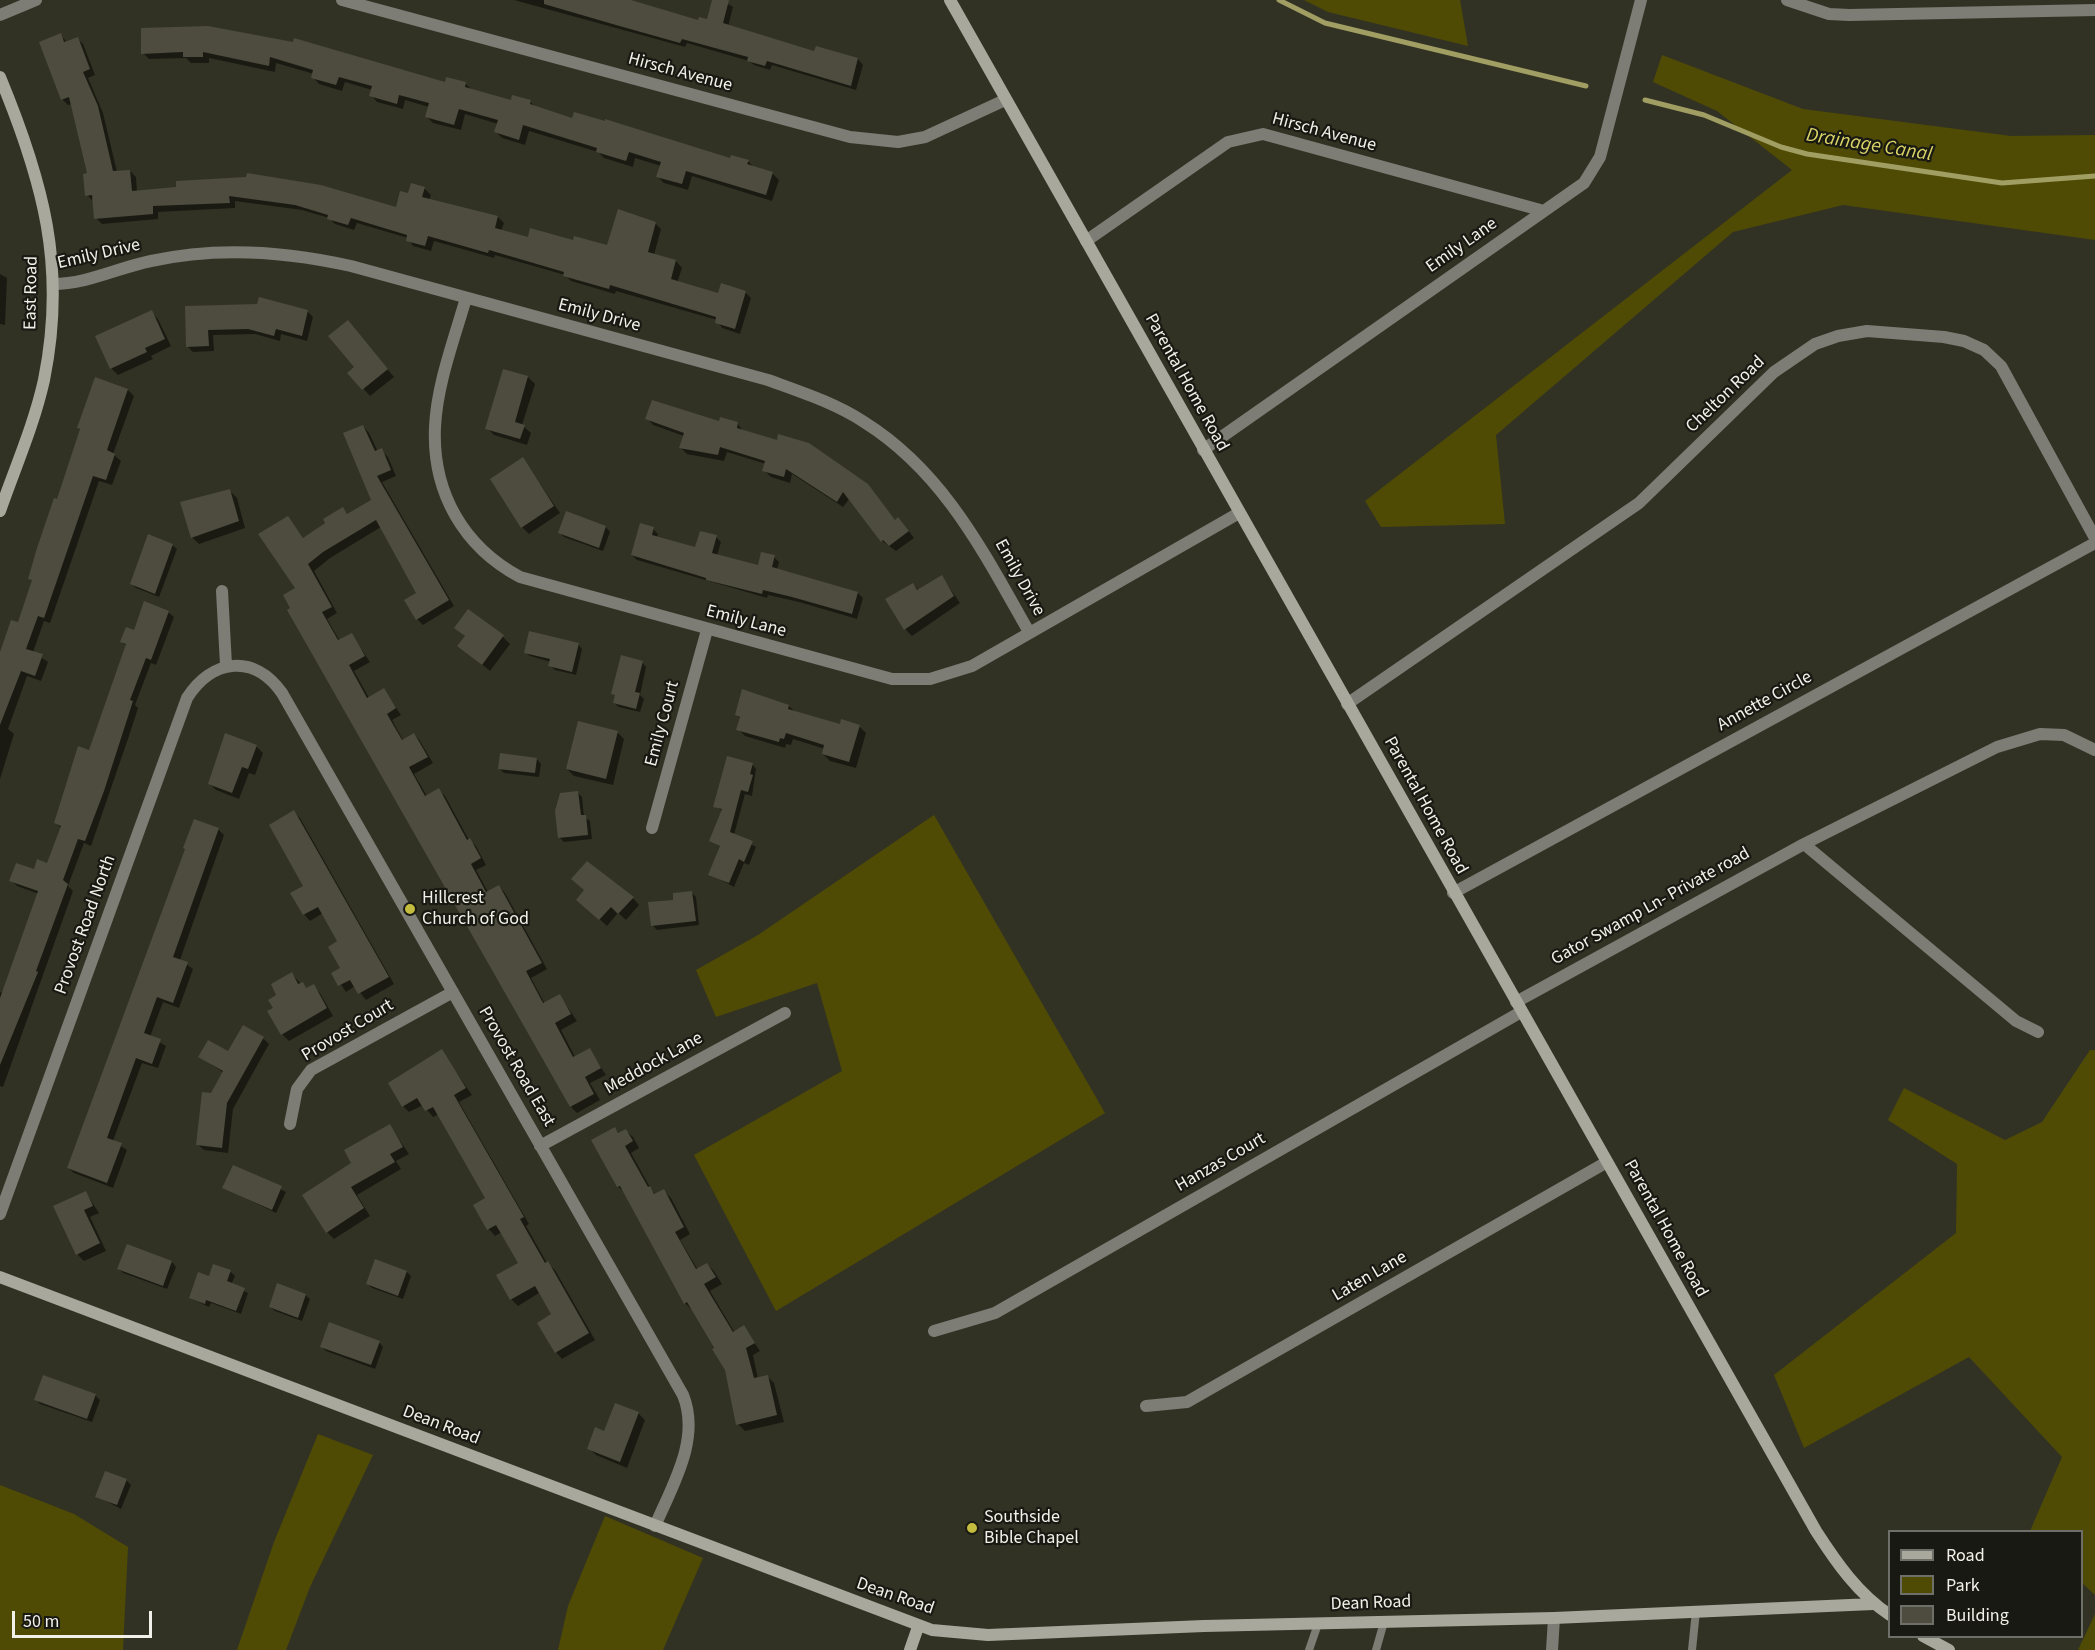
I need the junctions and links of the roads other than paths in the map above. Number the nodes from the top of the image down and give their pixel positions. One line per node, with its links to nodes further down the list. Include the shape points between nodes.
1 (36, 0): 9 (street)
2 (342, 0): 11 (street, Hirsch Avenue, via 850,138 898,142 925,137)
3 (950, 0): 11 (street, Parental Home Road)
4 (1641, 0): 12 (street, Emily Lane, via 1594,172)
5 (1787, 0): 8 (street, via 1829,14)
6 (1936, 0): 8 (street)
7 (2095, 10): 8 (street)
8 (1937, 13)
9 (0, 15)
10 (0, 77): 14 (street, East Road, via 45,205)
11 (1005, 100): 13 (street, Parental Home Road)
12 (1544, 211): 13 (street, Hirsch Avenue, via 1263,134 1228,142); 16 (street, Emily Lane)
13 (1086, 241): 16 (street, Parental Home Road)
14 (53, 284): 15 (street, Emily Drive, via 69,284 161,259 243,251 321,259); 17 (street, East Road, via 44,380)
15 (466, 298): 22 (street, Emily Lane, via 444,375 435,427 441,479 461,526 496,564 520,577); 23 (street, Emily Drive, via 768,380 864,421 918,464 945,494 970,529)
16 (1203, 450): 18 (street, Parental Home Road)
17 (0, 511)
18 (1239, 513): 23 (street, Emily Lane); 25 (street, Parental Home Road)
19 (2095, 538): 25 (street, Chelton Road, via 2001,366 1984,350 1944,337 1867,331 1838,336 1815,344 1774,372 1639,503)
20 (2095, 543): 29 (street, Annette Circle)
21 (222, 591): 24 (street)
22 (707, 630): 23 (street, Emily Lane, via 873,675 909,680 951,674 972,666); 27 (street, Emily Court)
23 (1029, 632)
24 (226, 665): 30 (street, Provost Road East, via 259,671 274,681); 37 (street, Provost Road North, via 209,672 187,698)
25 (1347, 704): 29 (street, Parental Home Road)
26 (2095, 750): 28 (street, Gator Swamp Ln- Private road, via 2064,735 2040,734 2004,745)
27 (652, 828)
28 (1804, 844): 31 (street, Gator Swamp Ln- Private road); 33 (street, via 2016,1021)
29 (1453, 893): 31 (street, Parental Home Road)
30 (453, 992): 34 (street, Provost Court, via 311,1070 297,1089); 35 (street, Provost Road East)
31 (1518, 1007): 36 (street, Parental Home Road); 39 (street, Hanzas Court, via 995,1313)
32 (785, 1013): 35 (street, Meddock Lane)
33 (2038, 1032)
34 (290, 1124)
35 (540, 1146): 41 (street, Provost Road East, via 688,1408 688,1441)
36 (1607, 1162): 40 (street, Laten Lane, via 1187,1402); 42 (street, Parental Home Road, via 1816,1531)
37 (0, 1214)
38 (0, 1277): 41 (street, Dean Road)
39 (934, 1331)
40 (1146, 1406)
41 (655, 1526): 48 (street, Dean Road)
42 (1873, 1604): 43 (street, Dean Road); 44 (street, Parental Home Road)
43 (1696, 1611): 45 (street, Dean Road); 54 (lane)
44 (1888, 1614)
45 (1554, 1618): 46 (street, Dean Road); 53 (street)
46 (1384, 1622): 47 (street, Dean Road); 52 (lane)
47 (1318, 1624): 48 (street, Dean Road, via 988,1635); 51 (lane)
48 (918, 1627): 50 (street)
49 (1927, 1638): 55 (street)
50 (910, 1650)
51 (1309, 1650)
52 (1376, 1650)
53 (1552, 1650)
54 (1692, 1650)
55 (1949, 1650)

